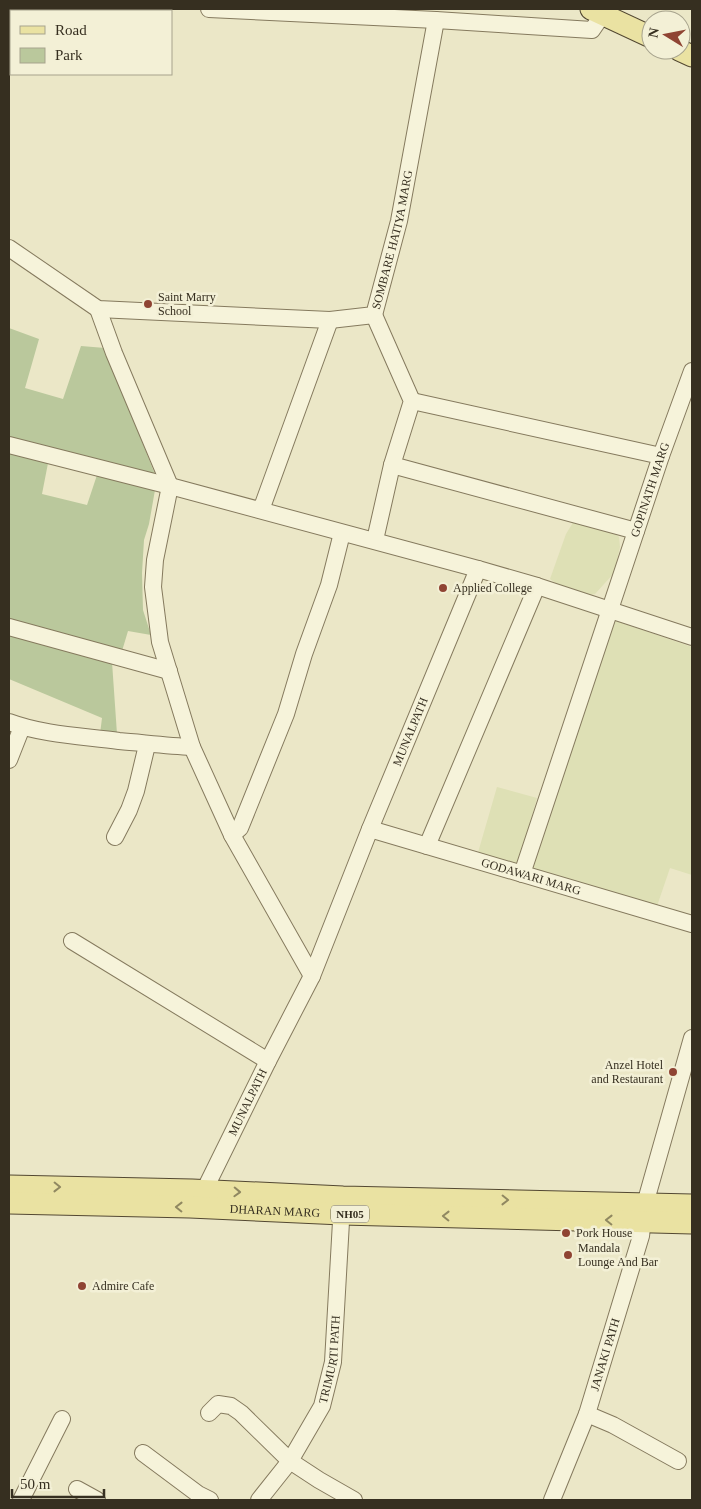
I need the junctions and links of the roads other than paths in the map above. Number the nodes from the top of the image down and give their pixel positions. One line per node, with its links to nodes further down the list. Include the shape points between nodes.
1 (209, 9): 3 (street)
2 (597, 11): 3 (street, via 592,30); 4 (main road)
3 (436, 20): 7 (street, SOMBARE HATIYA MARG, via 399,221)
4 (641, 32)
5 (9, 248): 6 (street)
6 (98, 310): 8 (street, SOMBARE HATIYA MARG); 14 (street)
7 (374, 315): 8 (street, SOMBARE HATIYA MARG); 10 (street)
8 (330, 320): 15 (street)
9 (692, 371): 12 (street, GOPINATH MARG)
10 (412, 401): 12 (street); 13 (street)
11 (9, 445): 14 (street)
12 (661, 456): 16 (street, GOPINATH MARG)
13 (392, 465): 16 (street); 18 (street)
14 (170, 486): 15 (street); 24 (street, via 152,587 160,642)
15 (261, 510): 17 (street)
16 (636, 531): 21 (street, GOPINATH MARG)
17 (342, 533): 18 (street); 30 (street, via 329,585 286,714 240,828)
18 (375, 540): 19 (street)
19 (478, 569): 20 (street); 29 (street, MUNALPATH)
20 (537, 586): 21 (street); 32 (street)
21 (609, 609): 23 (street); 33 (street, GOPINATH MARG)
22 (9, 627): 24 (street)
23 (692, 637)
24 (169, 671): 27 (street)
25 (15, 724): 26 (street); 28 (street)
26 (147, 745): 27 (street); 31 (street, via 136,792)
27 (192, 747): 30 (street)
28 (9, 760)
29 (370, 829): 32 (street, GODAWARI MARG); 36 (street, MUNALPATH)
30 (232, 835): 36 (street)
31 (115, 837)
32 (427, 846): 33 (street, GODAWARI MARG)
33 (522, 874): 34 (street, GODAWARI MARG)
34 (692, 924)
35 (72, 941): 38 (street)
36 (312, 976): 38 (street, MUNALPATH)
37 (692, 1038): 44 (street, JANAKI PATH)
38 (268, 1061): 40 (street, MUNALPATH)
39 (9, 1186): 40 (main road, DHARAN MARG / NH05, one-way to 40)
40 (203, 1199): 41 (main road, DHARAN MARG / NH05, one-way to 41); 42 (main road, DHARAN MARG / NH05)
41 (9, 1203)
42 (342, 1205): 44 (main road, DHARAN MARG / NH05); 50 (street, TRIMURTI PATH, via 333,1362 322,1406)
43 (692, 1205): 44 (main road, DHARAN MARG / NH05)
44 (644, 1212): 45 (main road, DHARAN MARG / NH05); 47 (street, JANAKI PATH, via 641,1236)
45 (692, 1222)
46 (209, 1413): 50 (street, via 218,1404 231,1406)
47 (587, 1414): 51 (street); 58 (street, JANAKI PATH)
48 (62, 1419): 53 (street)
49 (143, 1453): 55 (street)
50 (290, 1461): 56 (street, TRIMURTI PATH); 57 (street)
51 (678, 1461)
52 (77, 1489): 54 (street)
53 (21, 1500)
54 (97, 1500)
55 (210, 1500)
56 (258, 1500)
57 (354, 1500)
58 (552, 1500)

